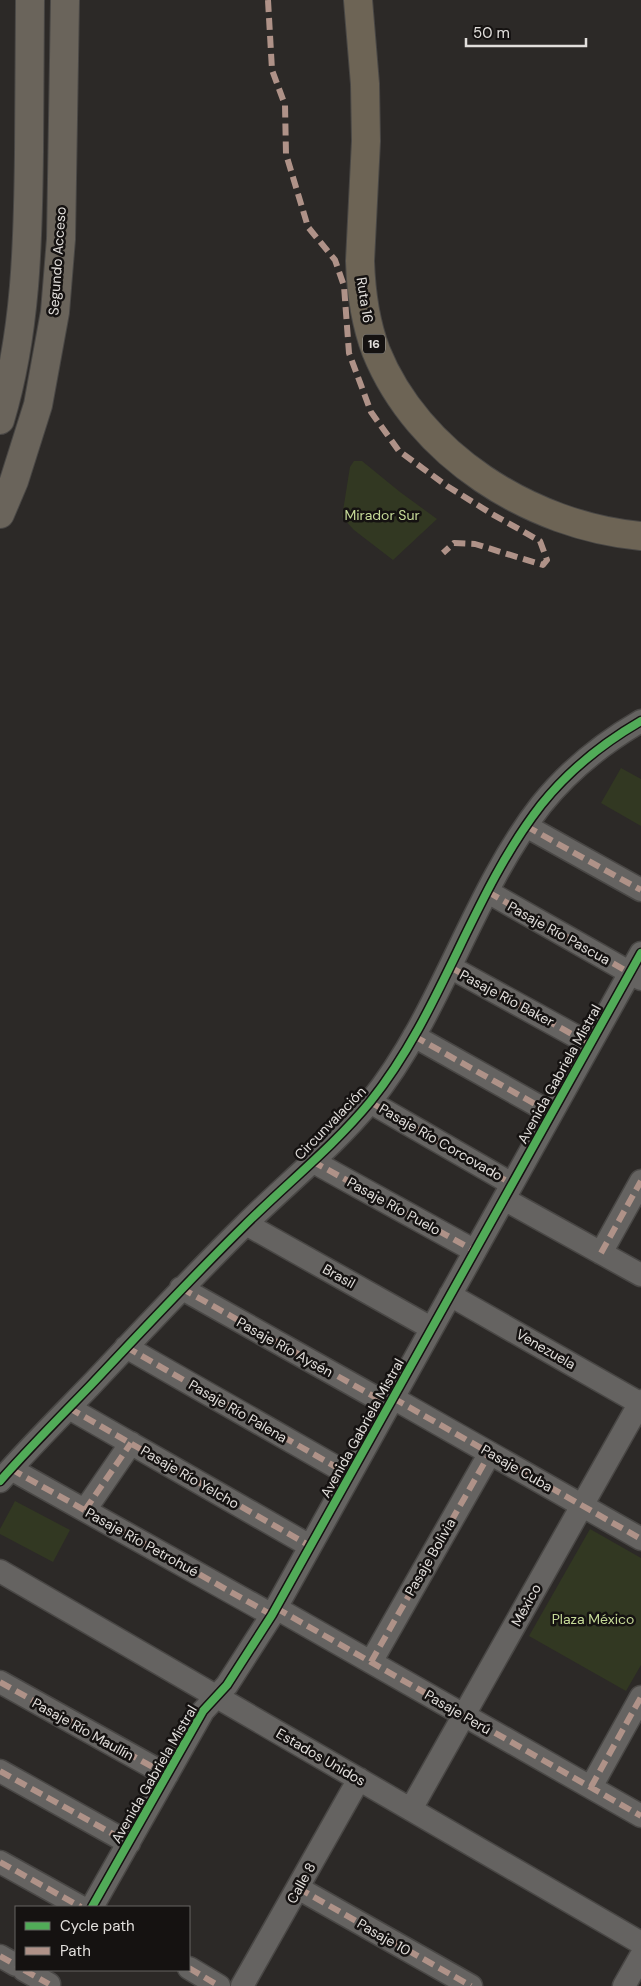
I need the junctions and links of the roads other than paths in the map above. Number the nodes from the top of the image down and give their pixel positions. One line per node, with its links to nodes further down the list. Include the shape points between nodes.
1 (30, 0): 4 (main road, via 25,284 13,368)
2 (65, 0): 5 (main road, Segundo Acceso, via 61,239 55,312 38,405)
3 (358, 0): 6 (highway, Ruta 16 / 16, via 366,141 361,280 370,333 385,371 410,410 434,438 501,489 530,506 576,524)
4 (0, 420)
5 (0, 514)
6 (641, 536)
7 (641, 721): 8 (street, Circunvalación, via 579,765)
8 (526, 826): 9 (street); 10 (street, Circunvalación)
9 (641, 890)
10 (488, 892): 12 (street, Circunvalación); 13 (street, Pasaje Río Pascua)
11 (641, 953): 13 (street, Avenida Gabriela Mistral)
12 (450, 967): 14 (street, Circunvalación); 15 (street, Pasaje Río Baker)
13 (635, 976): 15 (street, Avenida Gabriela Mistral)
14 (414, 1036): 16 (street, Circunvalación); 17 (street)
15 (590, 1044): 17 (street, Avenida Gabriela Mistral)
16 (370, 1102): 18 (street, Circunvalación); 20 (street, Pasaje Río Corcovado)
17 (551, 1113): 20 (street, Avenida Gabriela Mistral)
18 (312, 1161): 21 (street, Circunvalación); 22 (street, Pasaje Río Puelo)
19 (641, 1181): 23 (street)
20 (508, 1191): 22 (street, Avenida Gabriela Mistral); 23 (street)
21 (246, 1224): 25 (street, Circunvalación); 27 (street, Brasil)
22 (475, 1251): 26 (street, Avenida Gabriela Mistral)
23 (601, 1253): 24 (street)
24 (641, 1276)
25 (181, 1288): 28 (street, Circunvalación); 29 (street, Pasaje Río Aysén)
26 (450, 1295): 27 (street, Avenida Gabriela Mistral); 30 (street, Venezuela)
27 (431, 1328): 29 (street, Avenida Gabriela Mistral)
28 (126, 1348): 31 (street, Circunvalación); 35 (street, Pasaje Río Palena)
29 (391, 1402): 33 (street, Pasaje Cuba); 35 (street, Avenida Gabriela Mistral)
30 (641, 1402): 36 (street, México)
31 (70, 1408): 32 (street, Pasaje Río Yelcho); 34 (street, Circunvalación)
32 (131, 1443): 37 (street); 39 (street, Pasaje Río Yelcho)
33 (490, 1452): 36 (street, Pasaje Cuba); 42 (street, Pasaje Bolivia)
34 (6, 1475): 37 (street, Pasaje Río Petrohué)
35 (350, 1475): 39 (street, Avenida Gabriela Mistral)
36 (582, 1505): 38 (street, Pasaje Cuba); 46 (street, México)
37 (85, 1510): 41 (street, Pasaje Río Petrohué)
38 (641, 1539)
39 (310, 1546): 41 (street, Avenida Gabriela Mistral)
40 (0, 1571): 44 (street, Estados Unidos)
41 (274, 1611): 42 (street, Pasaje Perú); 44 (street, Avenida Gabriela Mistral)
42 (370, 1662): 46 (street, Pasaje Perú)
43 (0, 1682): 48 (street, Pasaje Río Maullín)
44 (218, 1696): 48 (street, Avenida Gabriela Mistral, via 203,1711); 49 (street, Estados Unidos)
45 (641, 1698): 50 (street)
46 (464, 1715): 50 (street, Pasaje Perú); 51 (street, México)
47 (0, 1771): 53 (street)
48 (167, 1775): 53 (street, Avenida Gabriela Mistral)
49 (359, 1779): 51 (street, Estados Unidos); 55 (street, Calle 8)
50 (591, 1787): 52 (street, Pasaje Perú)
51 (412, 1809): 58 (street, Estados Unidos)
52 (641, 1816)
53 (129, 1843): 57 (street, Avenida Gabriela Mistral)
54 (0, 1862): 56 (street)
55 (298, 1888): 66 (street, Calle 8); 67 (street, Pasaje 10)
56 (79, 1906)
57 (93, 1906)
58 (641, 1943)
59 (0, 1956): 61 (street)
60 (641, 1956): 68 (street)
61 (15, 1964)
62 (190, 1969): 65 (street)
63 (27, 1971): 64 (street)
64 (52, 1980)
65 (220, 1986)
66 (242, 1986)
67 (471, 1986)
68 (624, 1986)

